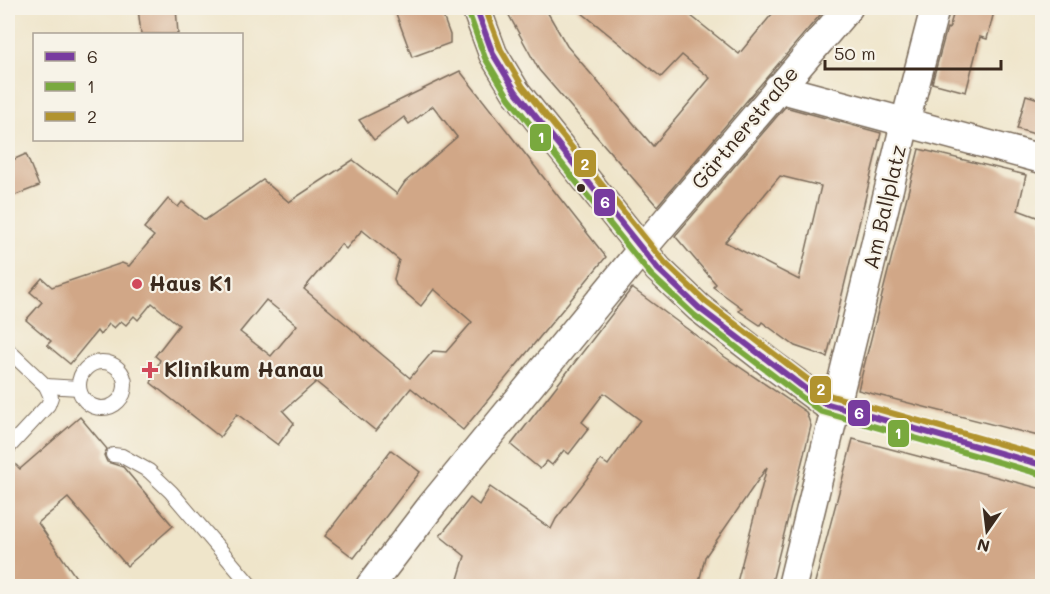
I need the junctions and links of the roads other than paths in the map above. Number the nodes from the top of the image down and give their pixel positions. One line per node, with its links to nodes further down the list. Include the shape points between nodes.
1 (476, 8): 7 (street, via 493,54 516,92)
2 (848, 8): 4 (street, Gärtnerstraße)
3 (935, 8): 5 (street, Am Ballplatz)
4 (778, 88): 5 (street); 7 (street, Gärtnerstraße)
5 (905, 123): 6 (street); 11 (street, Am Ballplatz)
6 (1042, 159)
7 (642, 249): 11 (street, via 699,308 805,390); 16 (street, Gärtnerstraße)
8 (8, 350): 9 (lane)
9 (46, 386): 10 (lane); 12 (lane, via 51,397 48,405)
10 (79, 388)
11 (836, 407): 14 (street); 17 (street, Am Ballplatz)
12 (8, 448)
13 (113, 455): 15 (lane, via 149,471)
14 (1042, 465)
15 (251, 586)
16 (370, 586)
17 (792, 586)

